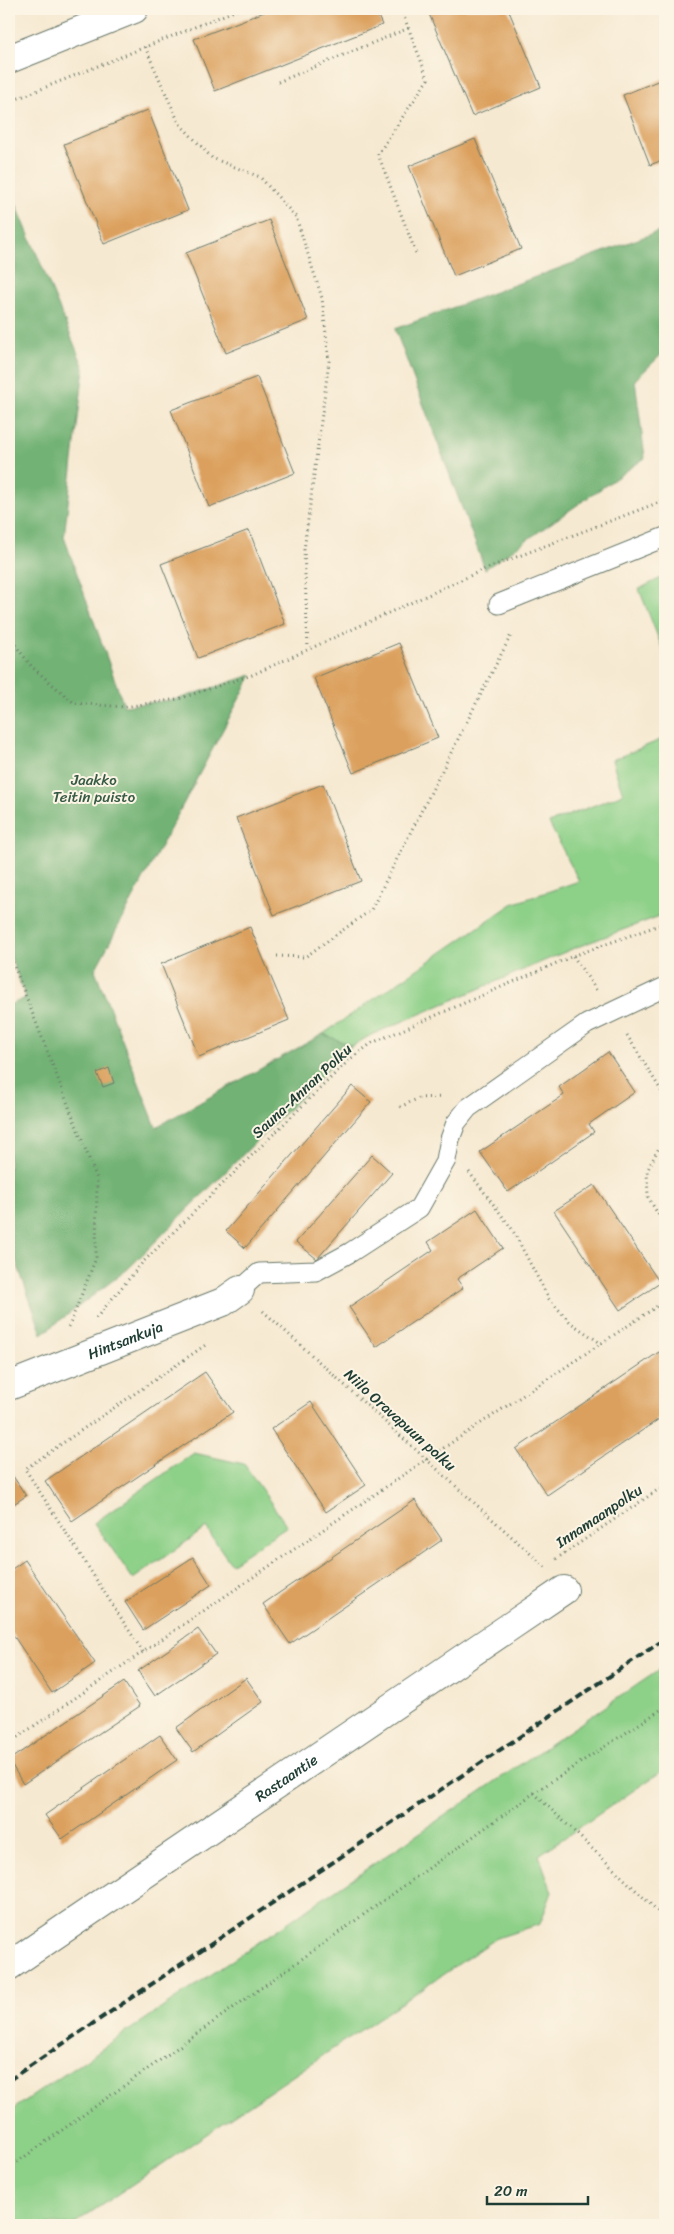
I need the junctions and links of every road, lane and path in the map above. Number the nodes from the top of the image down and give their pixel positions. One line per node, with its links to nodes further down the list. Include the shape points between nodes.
1 (134, 9): 6 (street)
2 (239, 9): 5 (path)
3 (401, 9): 4 (path)
4 (409, 28): 7 (path); 9 (path, via 428,79 378,154)
5 (145, 46): 8 (path); 15 (path, via 179,123 212,158 260,177 296,217 322,298 329,362 304,550)
6 (9, 60)
7 (278, 82)
8 (9, 102)
9 (417, 256)
10 (665, 500): 15 (path, via 485,569)
11 (665, 537): 12 (lane)
12 (499, 604)
13 (511, 635): 18 (path, via 371,910 305,957)
14 (9, 636): 15 (path, via 32,667 74,703 124,707 178,698 252,675)
15 (308, 649)
16 (665, 924): 27 (path, Sauna-Annan Polku, via 573,956 372,1043 349,1060 143,1262)
17 (9, 953): 30 (path, via 97,1178 96,1258)
18 (276, 956)
19 (665, 986): 21 (lane, via 587,1024)
20 (400, 1106): 21 (path, via 419,1098 438,1096 457,1100)
21 (468, 1108): 23 (lane, via 456,1123)
22 (665, 1136): 24 (path, via 647,1171 648,1197)
23 (446, 1160): 25 (lane, via 419,1208 351,1252 316,1271 259,1273); 29 (path, via 472,1173 512,1229 549,1299 571,1323)
24 (665, 1226)
25 (240, 1290): 30 (street, Hintsankuja, via 223,1302); 32 (path, Niilo Oravapuun polku)
26 (665, 1301): 29 (path)
27 (92, 1322)
28 (211, 1341): 36 (path, via 25,1469)
29 (602, 1344): 32 (path)
30 (54, 1367): 31 (street, Hintsankuja)
31 (9, 1386)
32 (427, 1459): 34 (path, Niilo Oravapuun polku); 36 (path)
33 (665, 1485): 34 (path, Innamaanpolku)
34 (545, 1566)
35 (564, 1590): 41 (street, Rastaantie)
36 (143, 1652): 38 (path)
37 (665, 1707): 39 (path)
38 (9, 1743)
39 (534, 1793): 40 (path); 42 (path)
40 (665, 1918)
41 (9, 1966)
42 (9, 2168)

